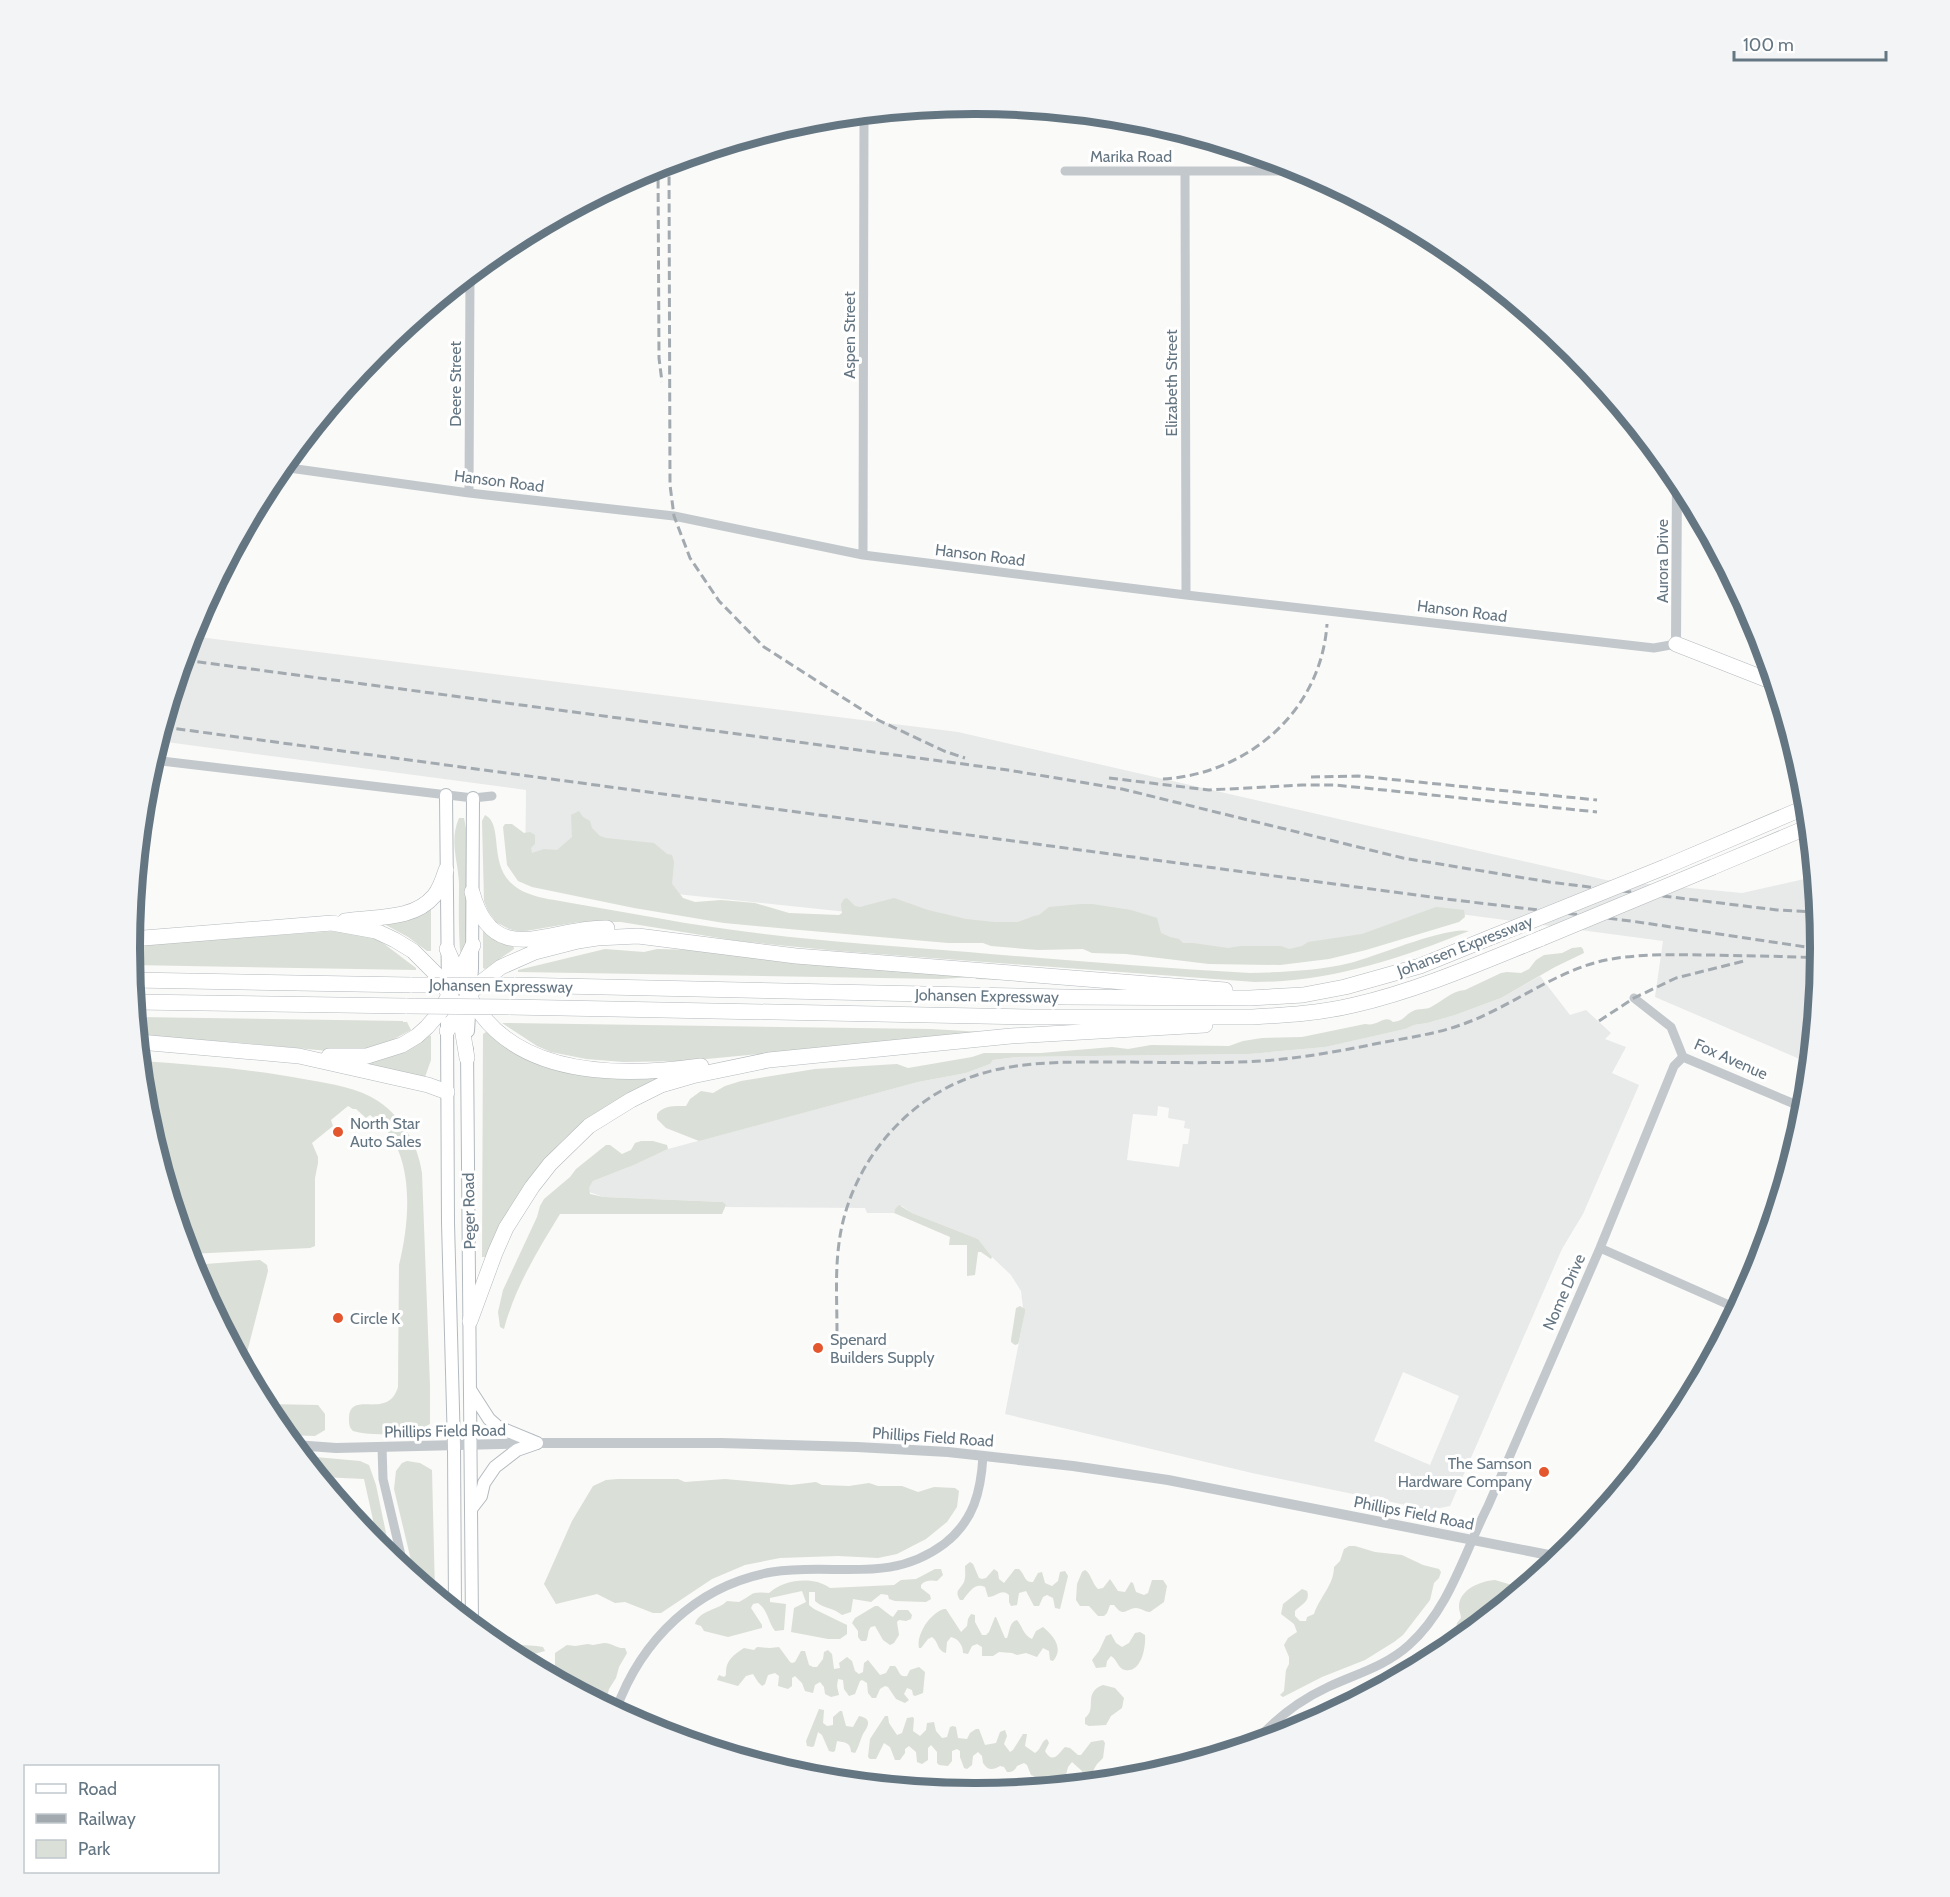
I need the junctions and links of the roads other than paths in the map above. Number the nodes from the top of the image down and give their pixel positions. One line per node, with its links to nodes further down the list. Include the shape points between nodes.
1 (864, 121): 9 (street, Aspen Street)
2 (1065, 171): 3 (street, Marika Road)
3 (1185, 171): 4 (street, Marika Road); 10 (street, Elizabeth Street)
4 (1276, 171)
5 (470, 284): 7 (street, Deere Street)
6 (293, 468): 7 (street, Hanson Road)
7 (469, 493): 9 (street, Hanson Road, via 674,516)
8 (1677, 498): 11 (street, Aurora Drive)
9 (863, 555): 10 (street, Hanson Road)
10 (1186, 595): 11 (street, Hanson Road, via 1654,648)
11 (1676, 644): 12 (highway)
12 (1765, 679)
13 (163, 761): 14 (street)
14 (446, 795): 16 (street); 19 (main road, Peger Road)
15 (492, 796): 16 (street)
16 (473, 798): 20 (main road, Peger Road)
17 (1797, 811): 30 (highway, Johansen Expressway, bridge, via 1420,966)
18 (1800, 830): 34 (highway, Johansen Expressway, bridge, via 1427,983 1335,1009)
19 (446, 870): 21 (highway, via 433,897 420,908); 25 (main road, Peger Road)
20 (472, 892): 22 (highway, via 477,910 486,921 496,932 515,940 600,928); 24 (main road, Peger Road)
21 (332, 923): 23 (highway); 28 (highway, via 376,932 413,951 429,965)
22 (638, 936): 29 (highway, via 578,940 535,952 501,967); 30 (highway, via 807,957)
23 (140, 938)
24 (473, 945): 26 (highway); 29 (main road, Peger Road)
25 (447, 949): 26 (highway); 28 (main road, Peger Road)
26 (459, 975): 28 (highway); 29 (highway)
27 (141, 980): 30 (highway, Johansen Expressway, bridge, via 1101,998 1218,999)
28 (448, 994): 33 (highway); 35 (main road, Peger Road); 37 (highway, via 441,1011 427,1027 402,1045 367,1056)
29 (469, 994): 33 (highway); 39 (main road, Peger Road); 40 (highway, via 480,1013 510,1041 562,1064 648,1071)
30 (1303, 994)
31 (1634, 998): 38 (street, Fox Avenue, via 1671,1027)
32 (142, 1002): 34 (highway, Johansen Expressway, bridge)
33 (459, 1011): 35 (highway); 39 (highway)
34 (1253, 1017): 40 (highway, via 1185,1027 1011,1036)
35 (447, 1031): 41 (main road, Peger Road)
36 (146, 1043): 37 (highway)
37 (299, 1056): 41 (highway)
38 (1683, 1057): 42 (street, Fox Avenue); 43 (street, Nome Drive, via 1674,1066)
39 (467, 1058): 45 (main road, Peger Road)
40 (769, 1060): 45 (highway, via 661,1085 609,1112 582,1133 550,1164 520,1204 495,1253)
41 (447, 1092): 49 (main road, Peger Road)
42 (1794, 1104)
43 (1600, 1248): 44 (street); 54 (street, Nome Drive)
44 (1729, 1305)
45 (470, 1321): 46 (main road, Peger Road)
46 (471, 1391): 47 (main road, via 489,1419 506,1432); 50 (main road, Peger Road)
47 (537, 1443): 50 (street, Phillips Field Road); 52 (street, Phillips Field Road, via 814,1445); 53 (main road, via 517,1450 495,1467)
48 (305, 1446): 51 (street, Phillips Field Road)
49 (454, 1446): 50 (street, Phillips Field Road); 51 (street, Phillips Field Road); 57 (main road, Peger Road)
50 (471, 1446): 53 (main road, Peger Road)
51 (382, 1447): 55 (street, via 384,1479)
52 (983, 1456): 54 (street, Phillips Field Road, via 1179,1482); 59 (street, via 982,1480 969,1516 953,1537 930,1554 888,1568 771,1572 719,1590 686,1610 659,1634 636,1666)
53 (471, 1509): 58 (main road, Peger Road)
54 (1471, 1539): 56 (street, Phillips Field Road); 60 (street, Nome Drive, via 1439,1610 1408,1646 1380,1665 1305,1700)
55 (401, 1554)
56 (1548, 1555)
57 (455, 1601)
58 (472, 1614)
59 (619, 1703)
60 (1268, 1729)

